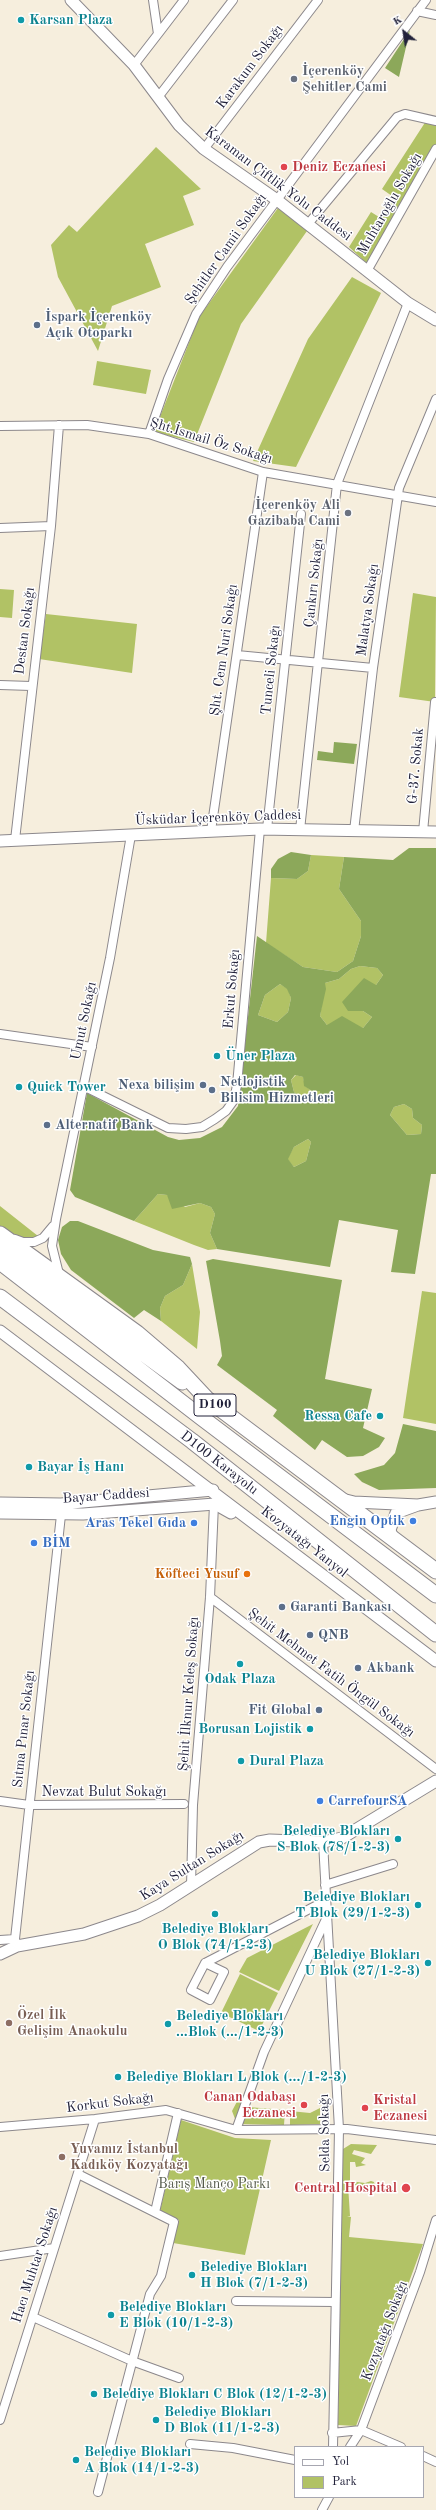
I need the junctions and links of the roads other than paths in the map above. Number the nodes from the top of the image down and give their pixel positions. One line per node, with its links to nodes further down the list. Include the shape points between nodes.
1 (71, 0): 10 (main road, Karaman Çiftlik Yolu Caddesi)
2 (152, 0): 9 (street)
3 (184, 0): 9 (street)
4 (233, 0): 11 (street)
5 (318, 0): 13 (street, Karakum Sokağı)
6 (426, 0): 7 (street, Şehitler Camii Sokağı)
7 (417, 11): 8 (street); 15 (street, Şehitler Camii Sokağı)
8 (436, 15)
9 (158, 34): 10 (street)
10 (134, 65): 11 (main road, Karaman Çiftlik Yolu Caddesi)
11 (159, 96): 13 (main road, Karaman Çiftlik Yolu Caddesi, via 179,125)
12 (436, 120): 16 (street, via 405,114 396,117)
13 (204, 149): 15 (main road, Karaman Çiftlik Yolu Caddesi)
14 (436, 149): 17 (street, Muhtaroğlu Sokağı)
15 (277, 200): 16 (main road, Karaman Çiftlik Yolu Caddesi); 23 (street, Şehitler Camii Sokağı, via 196,314 168,380)
16 (308, 224): 17 (main road, Karaman Çiftlik Yolu Caddesi)
17 (367, 271): 18 (main road, Karaman Çiftlik Yolu Caddesi)
18 (408, 302): 19 (main road, Karaman Çiftlik Yolu Caddesi); 25 (street, Çankırı Sokağı)
19 (436, 320)
20 (436, 399): 26 (street, Malatya Sokağı)
21 (59, 425): 22 (street, Şht.İsmail Öz Sokağı); 23 (street, Şht.İsmail Öz Sokağı, via 87,425); 29 (street, Destan Sokağı)
22 (0, 426)
23 (149, 434): 24 (street, Şht.İsmail Öz Sokağı)
24 (263, 472): 25 (street, Şht.İsmail Öz Sokağı); 31 (street, Şht. Cem Nuri Sokağı)
25 (337, 484): 26 (street, Şht.İsmail Öz Sokağı); 33 (street, Çankırı Sokağı)
26 (398, 494): 27 (street, Şht.İsmail Öz Sokağı); 34 (street, Malatya Sokağı)
27 (436, 502)
28 (301, 514): 32 (street, Tunceli Sokağı)
29 (51, 526): 30 (street); 36 (street, Destan Sokağı)
30 (0, 528)
31 (237, 655): 32 (street); 40 (street, Şht. Cem Nuri Sokağı)
32 (285, 659): 33 (street); 38 (street, Tunceli Sokağı)
33 (320, 663): 34 (street); 39 (street, Çankırı Sokağı)
34 (373, 668): 41 (street, Malatya Sokağı)
35 (0, 685): 36 (street)
36 (31, 686): 45 (street, Destan Sokağı)
37 (435, 702): 42 (street, G-37. Sokak)
38 (264, 829): 39 (main road, Üsküdar İçerenköy Caddesi); 40 (main road, Üsküdar İçerenköy Caddesi); 49 (street, Erkut Sokağı, via 234,1100 226,1111 202,1127 168,1128)
39 (300, 830): 41 (main road, Üsküdar İçerenköy Caddesi)
40 (211, 831): 44 (main road, Üsküdar İçerenköy Caddesi)
41 (354, 831): 42 (main road, Üsküdar İçerenköy Caddesi)
42 (423, 832): 43 (main road, Üsküdar İçerenköy Caddesi)
43 (436, 832)
44 (131, 835): 45 (main road, Üsküdar İçerenköy Caddesi); 48 (street, Umut Sokağı)
45 (14, 840): 46 (main road, Üsküdar İçerenköy Caddesi)
46 (0, 841)
47 (0, 1034): 48 (street)
48 (92, 1047): 49 (street, Umut Sokağı)
49 (83, 1086): 50 (street, Umut Sokağı)
50 (56, 1219): 51 (street, via 50,1231 34,1242 23,1242); 54 (street, Umut Sokağı, via 52,1246 58,1272)
51 (0, 1233): 54 (highway, D100)
52 (0, 1249): 57 (highway)
53 (0, 1262): 69 (highway, D100 Karayolu / D100)
54 (64, 1281): 57 (highway, D100, via 137,1333 178,1368)
55 (0, 1297): 71 (highway, D100 Karayolu, via 192,1441)
56 (0, 1331): 58 (main road, Kozyatağı Yanyol)
57 (207, 1399): 59 (highway, D100)
58 (213, 1490): 61 (main road, Bayar Caddesi, via 61,1504); 62 (main road); 67 (main road, Kozyatağı Yanyol)
59 (335, 1496): 63 (main road, via 354,1502); 66 (highway, D100)
60 (436, 1502): 63 (main road)
61 (0, 1503)
62 (214, 1504): 65 (main road, Bayar Caddesi); 67 (main road, via 276,1547); 70 (street, Şehit İlknur Keleş Sokağı)
63 (418, 1505): 66 (main road, via 396,1514 390,1530)
64 (0, 1513): 65 (main road, Bayar Caddesi)
65 (61, 1515): 77 (street, Sıtma Pınar Sokağı)
66 (393, 1539): 68 (highway, D100)
67 (294, 1556): 72 (main road, Kozyatağı Yanyol)
68 (436, 1571)
69 (436, 1596)
70 (210, 1597): 73 (street, Şehit Mehmet Fatih Öngül Sokağı); 81 (street, Şehit İlknur Keleş Sokağı, via 194,1795)
71 (436, 1634)
72 (436, 1661)
73 (436, 1769)
74 (436, 1781): 78 (main road, Kaya Sultan Sokağı, via 352,1833)
75 (0, 1801): 77 (street, Nevzat Bulut Sokağı)
76 (184, 1804): 77 (street, Nevzat Bulut Sokağı)
77 (29, 1805): 85 (street, Sıtma Pınar Sokağı)
78 (323, 1842): 80 (street, Selda Sokağı); 81 (main road, Kaya Sultan Sokağı, via 259,1842)
79 (393, 1864): 80 (street)
80 (325, 1885): 82 (street, Selda Sokağı)
81 (192, 1886): 85 (main road, Kaya Sultan Sokağı, via 160,1905 119,1923 84,1934)
82 (325, 1901): 83 (street, Selda Sokağı); 87 (street)
83 (328, 1916): 91 (street, Selda Sokağı); 92 (street, via 264,2052)
84 (0, 1940): 85 (street)
85 (16, 1943): 86 (main road, Kaya Sultan Sokağı)
86 (0, 1954)
87 (205, 1963): 87 (street, via 224,1972 210,2000 191,1990)
88 (178, 2113): 89 (street, Korkut Sokağı, via 166,2110); 92 (street, Korkut Sokağı); 95 (street)
89 (95, 2119): 90 (street, Korkut Sokağı); 94 (street, Hacı Muhtar Sokağı)
90 (0, 2126)
91 (339, 2129): 92 (street, Korkut Sokağı); 93 (street, Korkut Sokağı); 100 (street, Selda Sokağı)
92 (236, 2130)
93 (436, 2140)
94 (78, 2174): 95 (street); 97 (street, Hacı Muhtar Sokağı)
95 (155, 2212): 102 (street, via 174,2222 161,2276 150,2294)
96 (436, 2220): 105 (street, Kozyatağı Sokağı, via 420,2272)
97 (54, 2248): 98 (street); 101 (street, Hacı Muhtar Sokağı)
98 (0, 2256)
99 (236, 2301): 100 (street)
100 (335, 2302): 106 (street, Selda Sokağı)
101 (33, 2317): 102 (street); 104 (street, Hacı Muhtar Sokağı)
102 (132, 2361): 103 (street); 114 (street)
103 (179, 2378)
104 (0, 2420)
105 (361, 2430): 106 (street); 109 (street, Kozyatağı Sokağı); 110 (street)
106 (332, 2433): 108 (street, Selda Sokağı)
107 (190, 2444): 112 (street, via 233,2448)
108 (333, 2446)
109 (351, 2446)
110 (399, 2446)
111 (424, 2456): 113 (street)
112 (294, 2460)
113 (436, 2462)
114 (98, 2492)
115 (328, 2498): 117 (street)
116 (329, 2498): 118 (street)
117 (322, 2510)
118 (329, 2510)

